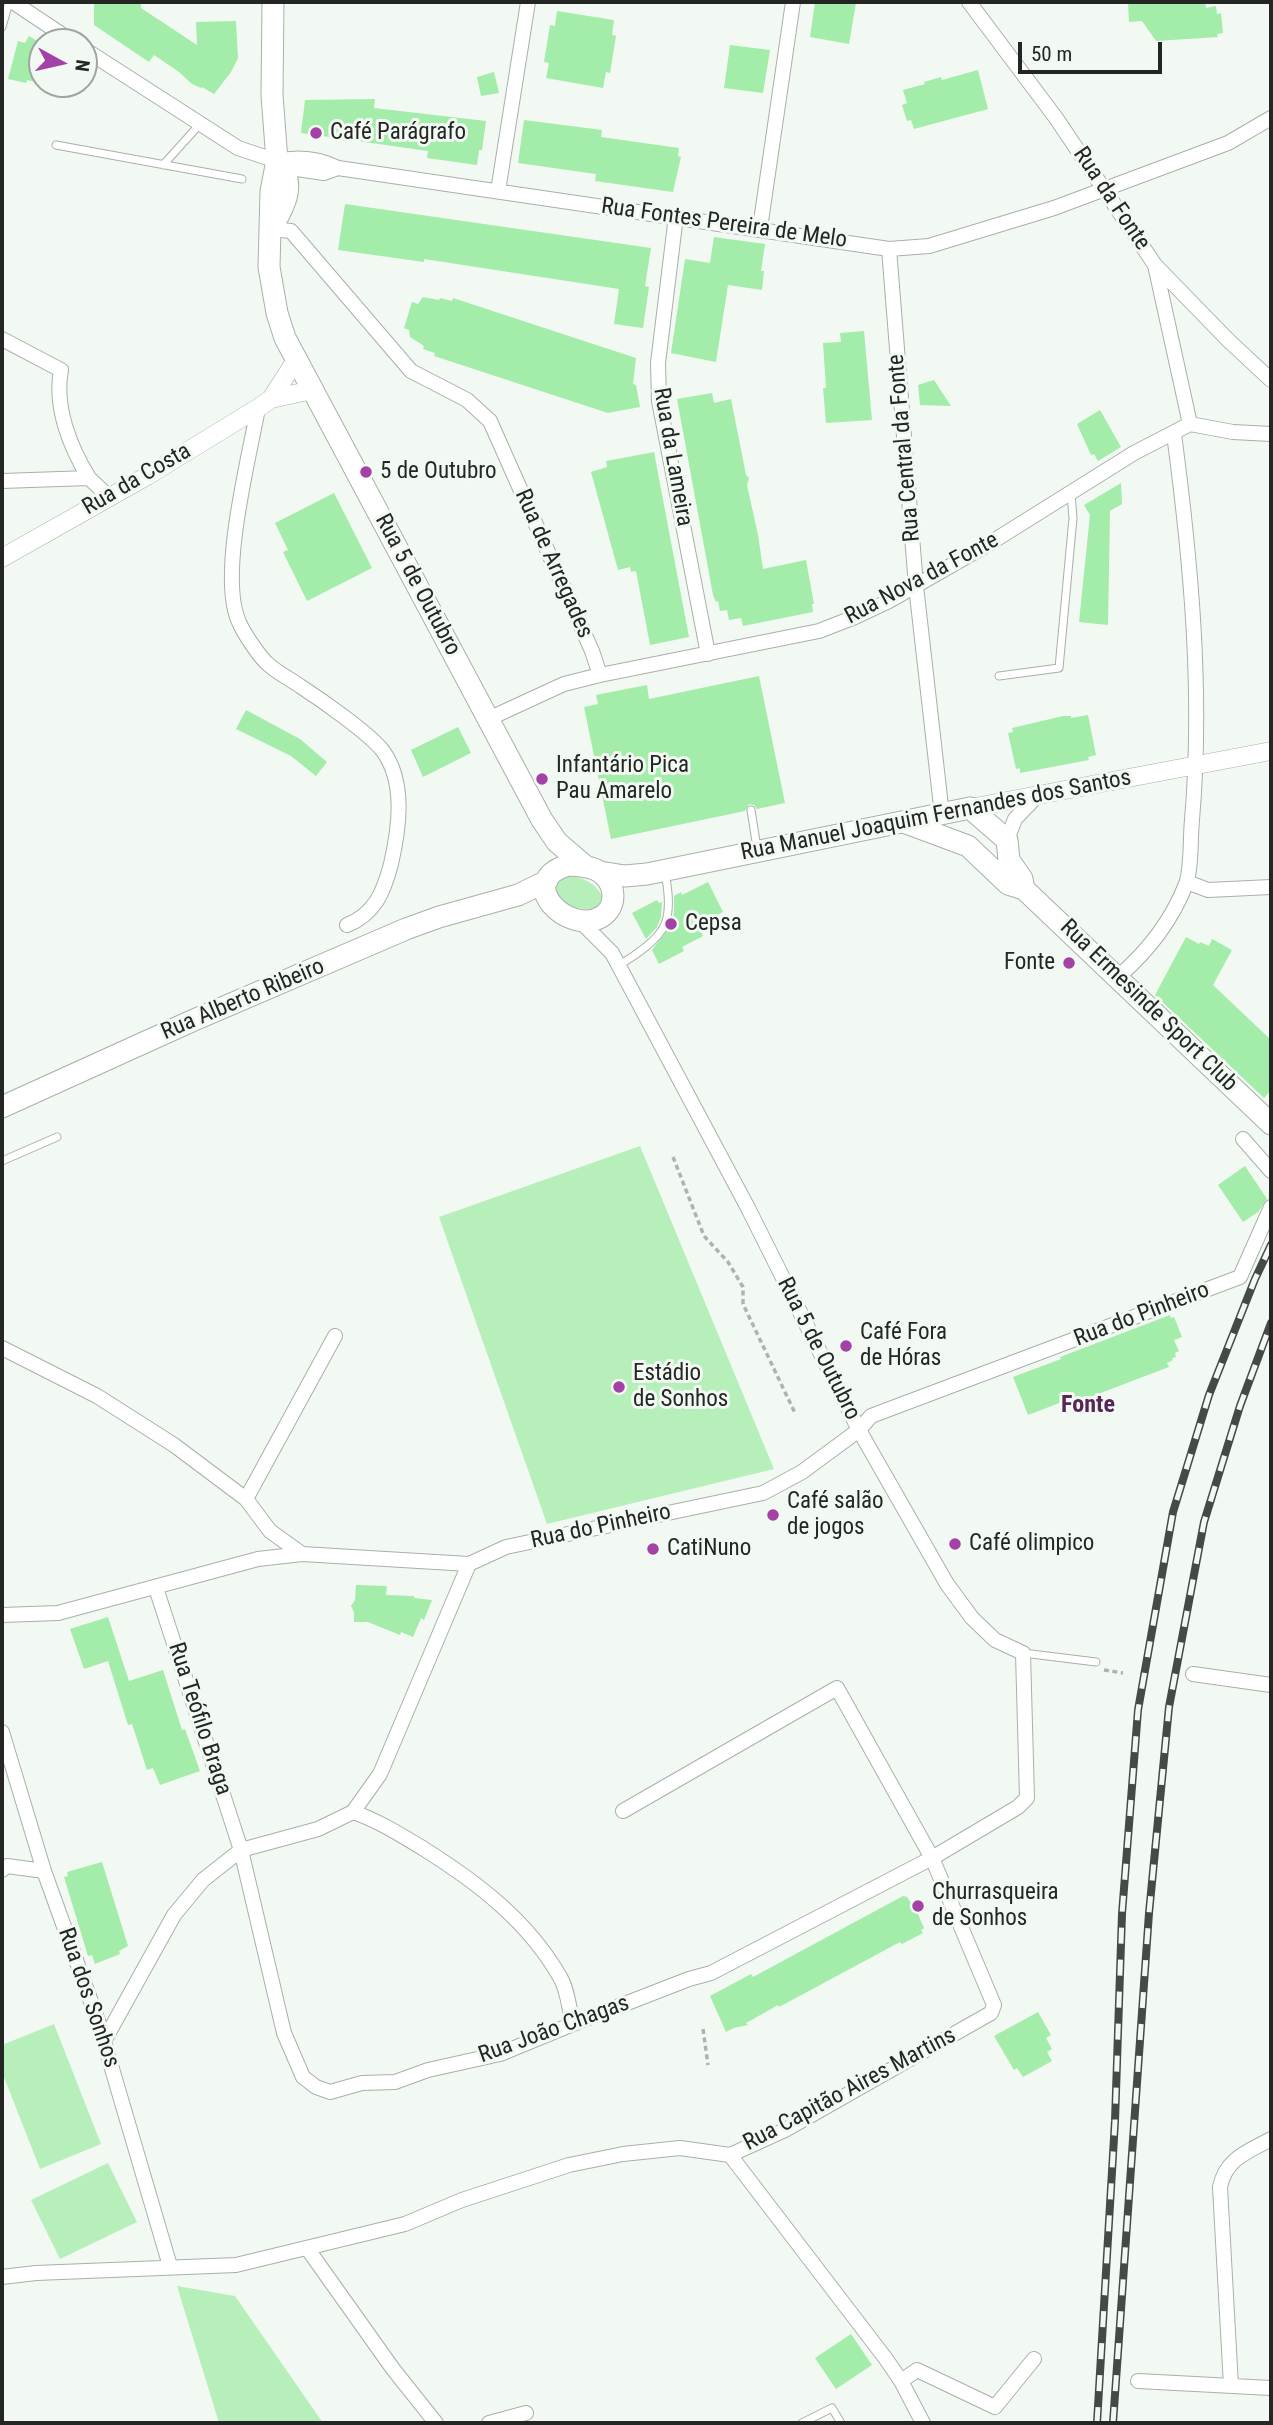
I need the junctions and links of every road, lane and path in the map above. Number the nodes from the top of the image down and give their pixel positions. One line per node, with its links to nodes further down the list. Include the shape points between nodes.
1 (11, 2): 6 (lane); 7 (street)
2 (273, 2): 12 (main road, Rua 5 de Outubro)
3 (528, 2): 18 (street)
4 (793, 2): 21 (street)
5 (970, 2): 17 (street, Rua da Fonte)
6 (2, 27)
7 (51, 28)
8 (98, 58): 10 (street)
9 (1271, 118): 17 (street, Rua Fontes Pereira de Melo, via 1228,143)
10 (200, 124): 12 (street, via 238,148); 13 (lane)
11 (57, 145): 13 (lane)
12 (277, 161): 14 (street, Rua Fontes Pereira de Melo, via 296,157); 15 (street, Rua Fontes Pereira de Melo); 19 (main road, Rua 5 de Outubro, via 284,168); 22 (main road, Rua 5 de Outubro)
13 (163, 164): 16 (lane)
14 (338, 168): 15 (street, Rua Fontes Pereira de Melo); 18 (street, Rua Fontes Pereira de Melo)
15 (316, 172): 19 (street, Rua Fontes Pereira de Melo)
16 (243, 179)
17 (1104, 189): 23 (street, Rua Fontes Pereira de Melo, via 929,246); 24 (street, Rua da Fonte)
18 (498, 191): 20 (street, Rua Fontes Pereira de Melo)
19 (288, 193): 22 (main road, Rua 5 de Outubro)
20 (676, 216): 21 (street, Rua Fontes Pereira de Melo); 39 (street, Rua da Lameira, via 658,363 659,401)
21 (760, 228): 23 (street, Rua Fontes Pereira de Melo)
22 (271, 229): 26 (main road, Rua 5 de Outubro, via 269,267 277,313); 40 (street, Rua de Arregades, via 292,231 411,371 467,400 490,421)
23 (889, 248): 38 (street, Rua Central da Fonte)
24 (1155, 265): 27 (street, Rua da Fonte); 30 (street)
25 (2, 339): 33 (street, via 61,370 58,386 63,418)
26 (296, 359): 28 (main road, Rua 5 de Outubro); 29 (street, Rua da Costa)
27 (1271, 380)
28 (312, 390): 29 (street, Rua da Costa); 42 (main road, Rua 5 de Outubro)
29 (265, 403): 36 (street, Rua da Costa); 63 (street, via 234,547 231,594 239,622 267,664 382,750 395,783 399,817 385,887 373,909)
30 (1190, 424): 31 (street, Rua Nova da Fonte); 32 (street)
31 (1174, 434): 35 (street, Rua Nova da Fonte, via 1134,453); 44 (street, via 1191,600)
32 (1271, 434)
33 (89, 478): 34 (street); 36 (street)
34 (2, 481)
35 (1071, 494): 38 (street, Rua Nova da Fonte); 41 (lane, via 1073,518 1059,668)
36 (109, 497): 37 (street, Rua da Costa)
37 (2, 558)
38 (916, 586): 39 (street, Rua Nova da Fonte, via 819,631); 48 (street, Rua Central da Fonte)
39 (708, 654): 40 (street, Rua Nova da Fonte)
40 (600, 675): 42 (street, Rua Nova da Fonte, via 564,684)
41 (999, 676)
42 (488, 719): 49 (main road, Rua 5 de Outubro)
43 (1271, 751): 44 (street, Rua Manuel Joaquim Fernandes dos Santos)
44 (1197, 764): 45 (street, Rua Manuel Joaquim Fernandes dos Santos); 57 (street)
45 (1037, 796): 46 (street, Rua Manuel Joaquim Fernandes dos Santos); 51 (street, via 1015,819)
46 (970, 808): 48 (main road, Rua Manuel Joaquim Fernandes dos Santos); 51 (main road); 52 (main road)
47 (751, 810): 53 (lane)
48 (942, 815): 50 (main road, Rua Manuel Joaquim Fernandes dos Santos)
49 (542, 820): 54 (main road, Rua 5 de Outubro, via 565,851); 56 (main road, Rua 5 de Outubro, via 551,854)
50 (906, 823): 52 (main road, Rua Ermesinde Sport Club); 53 (main road, Rua Manuel Joaquim Fernandes dos Santos)
51 (1007, 839): 59 (main road, Rua Ermesinde Sport Club, via 1009,860)
52 (968, 846): 59 (main road, Rua Ermesinde Sport Club, via 1009,884)
53 (758, 852): 55 (main road, Rua Manuel Joaquim Fernandes dos Santos)
54 (592, 869): 55 (main road, Rua Manuel Joaquim Fernandes dos Santos, via 625,876); 56 (main road, via 568,865); 60 (main road, via 610,883)
55 (656, 872): 60 (main road, via 629,883); 64 (lane, via 669,894 665,925 640,952)
56 (548, 878): 61 (main road, Rua Alberto Ribeiro, via 518,895); 62 (main road, via 545,893 551,905)
57 (1187, 882): 58 (street, via 1208,890); 65 (street, via 1157,936)
58 (1271, 887)
59 (1024, 889): 65 (main road, Rua Ermesinde Sport Club)
60 (612, 903): 62 (main road, via 602,917 592,921); 64 (street, Rua 5 de Outubro, via 607,930)
61 (488, 904): 62 (main road, Rua Alberto Ribeiro, via 533,906); 66 (main road, Rua Alberto Ribeiro, via 406,929)
62 (571, 917): 64 (street, Rua 5 de Outubro)
63 (347, 925)
64 (616, 959): 77 (street, Rua 5 de Outubro)
65 (1118, 977): 67 (main road, Rua Ermesinde Sport Club)
66 (2, 1107)
67 (1271, 1124)
68 (57, 1137): 71 (lane)
69 (1242, 1139): 72 (street)
70 (673, 1157): 76 (path, via 704,1236 743,1287 743,1304)
71 (2, 1161)
72 (1271, 1171)
73 (1271, 1207): 77 (street, Rua do Pinheiro, via 1240,1277 871,1416)
74 (335, 1336): 78 (street)
75 (2, 1348): 78 (street, via 97,1396)
76 (796, 1413)
77 (859, 1430): 80 (street, Rua do Pinheiro, via 802,1472 763,1493 506,1547); 83 (street, Rua 5 de Outubro, via 947,1584 972,1618 995,1640)
78 (246, 1499): 79 (street, via 270,1531)
79 (302, 1554): 80 (street); 81 (street, via 258,1559)
80 (469, 1564): 90 (street, via 380,1774)
81 (156, 1588): 82 (street, via 58,1613); 91 (street, Rua Teófilo Braga)
82 (2, 1615)
83 (1023, 1653): 84 (lane, Rua 5 de Outubro); 92 (street, via 1027,1798)
84 (1096, 1666): 85 (path)
85 (1123, 1673)
86 (1193, 1674): 87 (street)
87 (1271, 1685)
88 (2, 1732): 94 (street, Rua dos Sonhos)
89 (623, 1811): 92 (street, Rua Capitão Aires Martins, via 837,1688)
90 (353, 1812): 91 (street, via 318,1829); 95 (street, via 379,1821 460,1871 506,1909 562,1980)
91 (241, 1850): 95 (street, Rua João Chagas, via 284,2032 303,2077 316,2087 330,2092 362,2083 395,2082 500,2054); 97 (street, via 203,1881 174,1915)
92 (932, 1858): 95 (street, Rua João Chagas, via 711,1973); 100 (street, Rua Capitão Aires Martins, via 994,2005 991,2013 785,2130)
93 (2, 1870): 94 (street, via 7,1866)
94 (44, 1871): 97 (street, Rua dos Sonhos)
95 (573, 2024)
96 (703, 2029): 98 (path)
97 (104, 2041): 102 (street, Rua dos Sonhos)
98 (708, 2065)
99 (1271, 2139): 107 (street, via 1233,2161 1223,2172 1220,2187)
100 (730, 2155): 101 (street, Rua Capitão Aires Martins, via 680,2148 569,2165 405,2224); 105 (street)
101 (307, 2248): 102 (street, Rua Capitão Aires Martins, via 236,2265); 110 (street)
102 (170, 2266): 103 (street, Rua Capitão Aires Martins)
103 (2, 2277)
104 (1034, 2359): 105 (street, via 995,2407 917,2370)
105 (901, 2381): 114 (street)
106 (1138, 2381): 107 (street)
107 (1231, 2386): 108 (street)
108 (1271, 2388)
109 (526, 2413): 111 (street)
110 (436, 2423)
111 (489, 2423)
112 (802, 2423): 113 (lane, via 832,2408)
113 (841, 2423)
114 (923, 2423)

